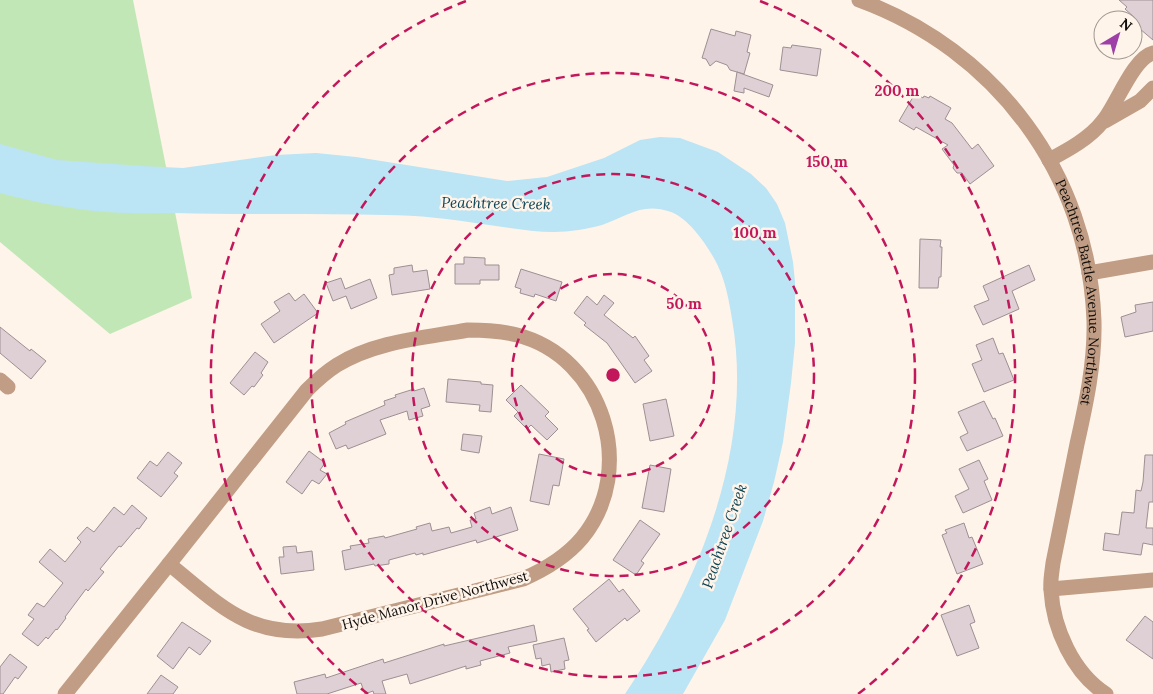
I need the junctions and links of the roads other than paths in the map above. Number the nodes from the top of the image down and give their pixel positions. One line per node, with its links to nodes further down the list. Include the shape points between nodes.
1 (859, 0): 5 (street, Peachtree Battle Avenue Northwest, via 903,19 964,58 1017,111)
2 (1153, 53): 4 (street, via 1147,55 1130,76)
3 (1153, 88): 4 (street, via 1140,102)
4 (1103, 121): 5 (street, via 1083,140)
5 (1049, 160): 7 (street, Peachtree Battle Avenue Northwest, via 1070,204)
6 (1153, 262): 7 (street)
7 (1089, 272): 10 (street, Peachtree Battle Avenue Northwest, via 1094,321 1091,372 1053,563)
8 (169, 564): 8 (street, Hyde Manor Drive Northwest, via 307,390 337,365 372,349 468,330 519,335 548,348 572,367 591,391 603,417 610,468 606,492 597,515 566,555 523,579 322,629 290,632 261,627 236,616); 11 (street, Hyde Manor Drive Northwest)
9 (1153, 580): 10 (street)
10 (1051, 589): 12 (street, Peachtree Battle Avenue Northwest, via 1054,616 1064,642 1081,670)
11 (65, 694)
12 (1106, 694)

